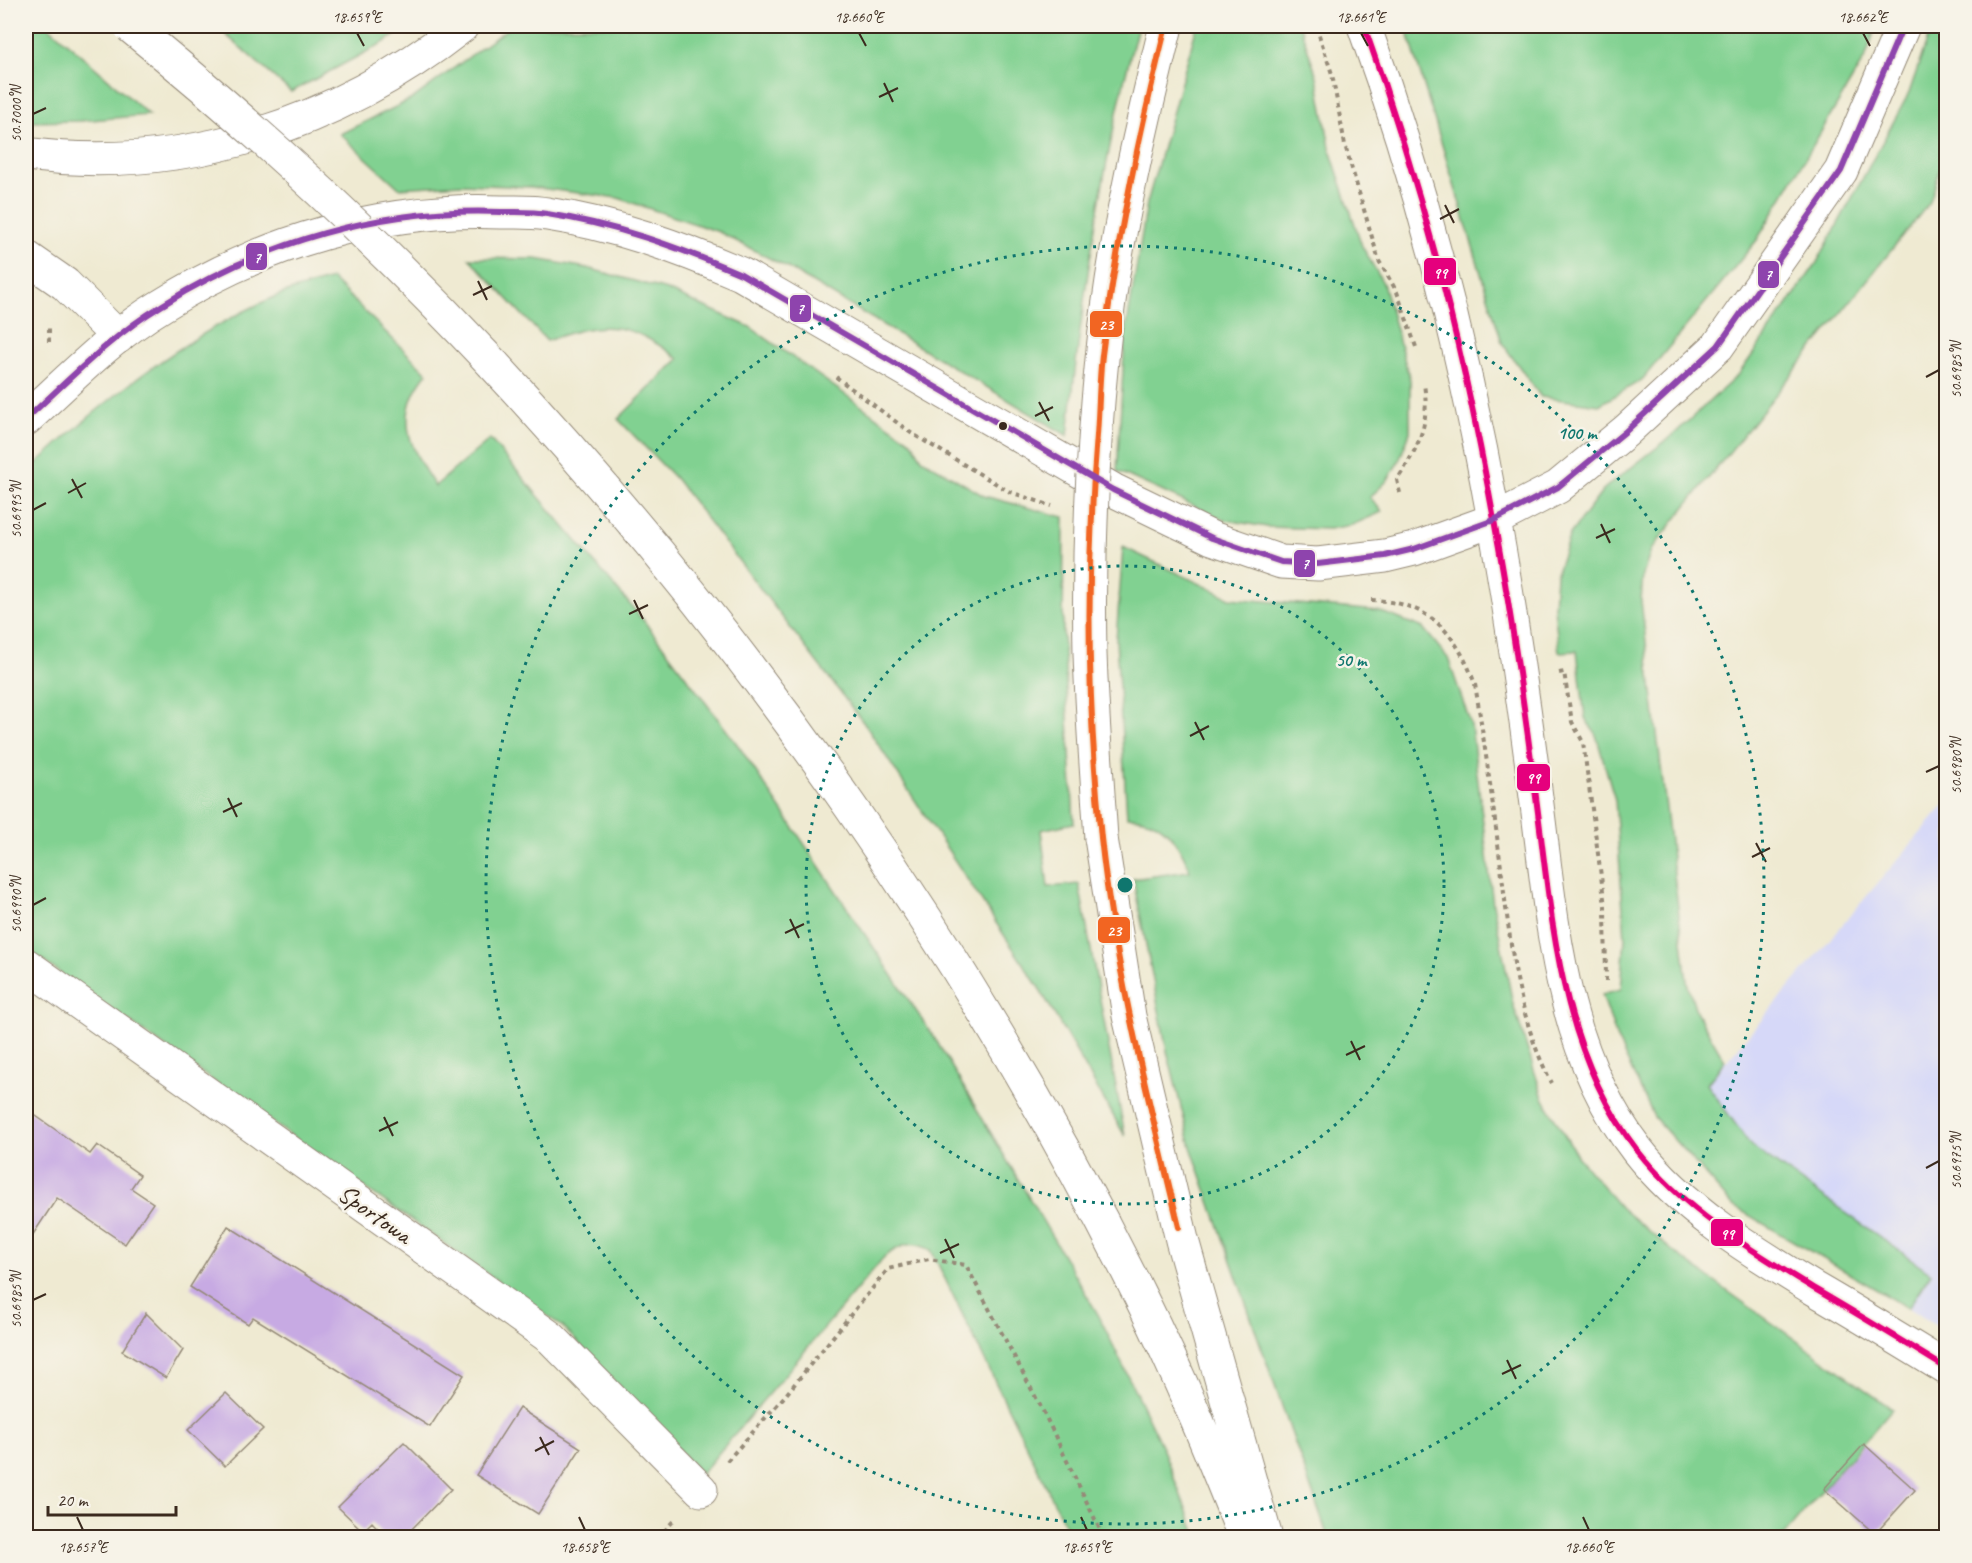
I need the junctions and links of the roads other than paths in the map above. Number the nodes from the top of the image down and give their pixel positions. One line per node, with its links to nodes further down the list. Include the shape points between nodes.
1 (130, 26): 14 (main road, bridge, via 323,194 441,308 545,420 666,561 759,678 884,856 971,990 1054,1130 1143,1300)
2 (462, 26): 6 (main road, via 373,86 313,116 260,135 194,151 124,158)
3 (1166, 26): 15 (main road, bridge, via 1123,216 1102,357 1089,580 1101,838 1134,1039 1182,1240)
4 (1364, 26): 10 (main road, via 1419,195 1460,352)
5 (1904, 26): 10 (main road, via 1841,171 1718,346 1558,487)
6 (26, 154)
7 (26, 257): 8 (main road, via 65,284)
8 (118, 337): 9 (main road); 10 (main road, via 159,306 201,282 296,241 374,220 458,210 545,213 620,229 741,274 1113,490 1248,552 1281,562 1318,564 1374,558 1414,549)
9 (26, 419)
10 (1494, 520): 12 (main road, via 1520,678 1560,977 1587,1061 1607,1103 1636,1148 1672,1190 1723,1230)
11 (26, 965): 13 (main road, Sportowa, via 551,1338)
12 (1947, 1368)
13 (701, 1491)
14 (1245, 1538)
15 (1266, 1538)

